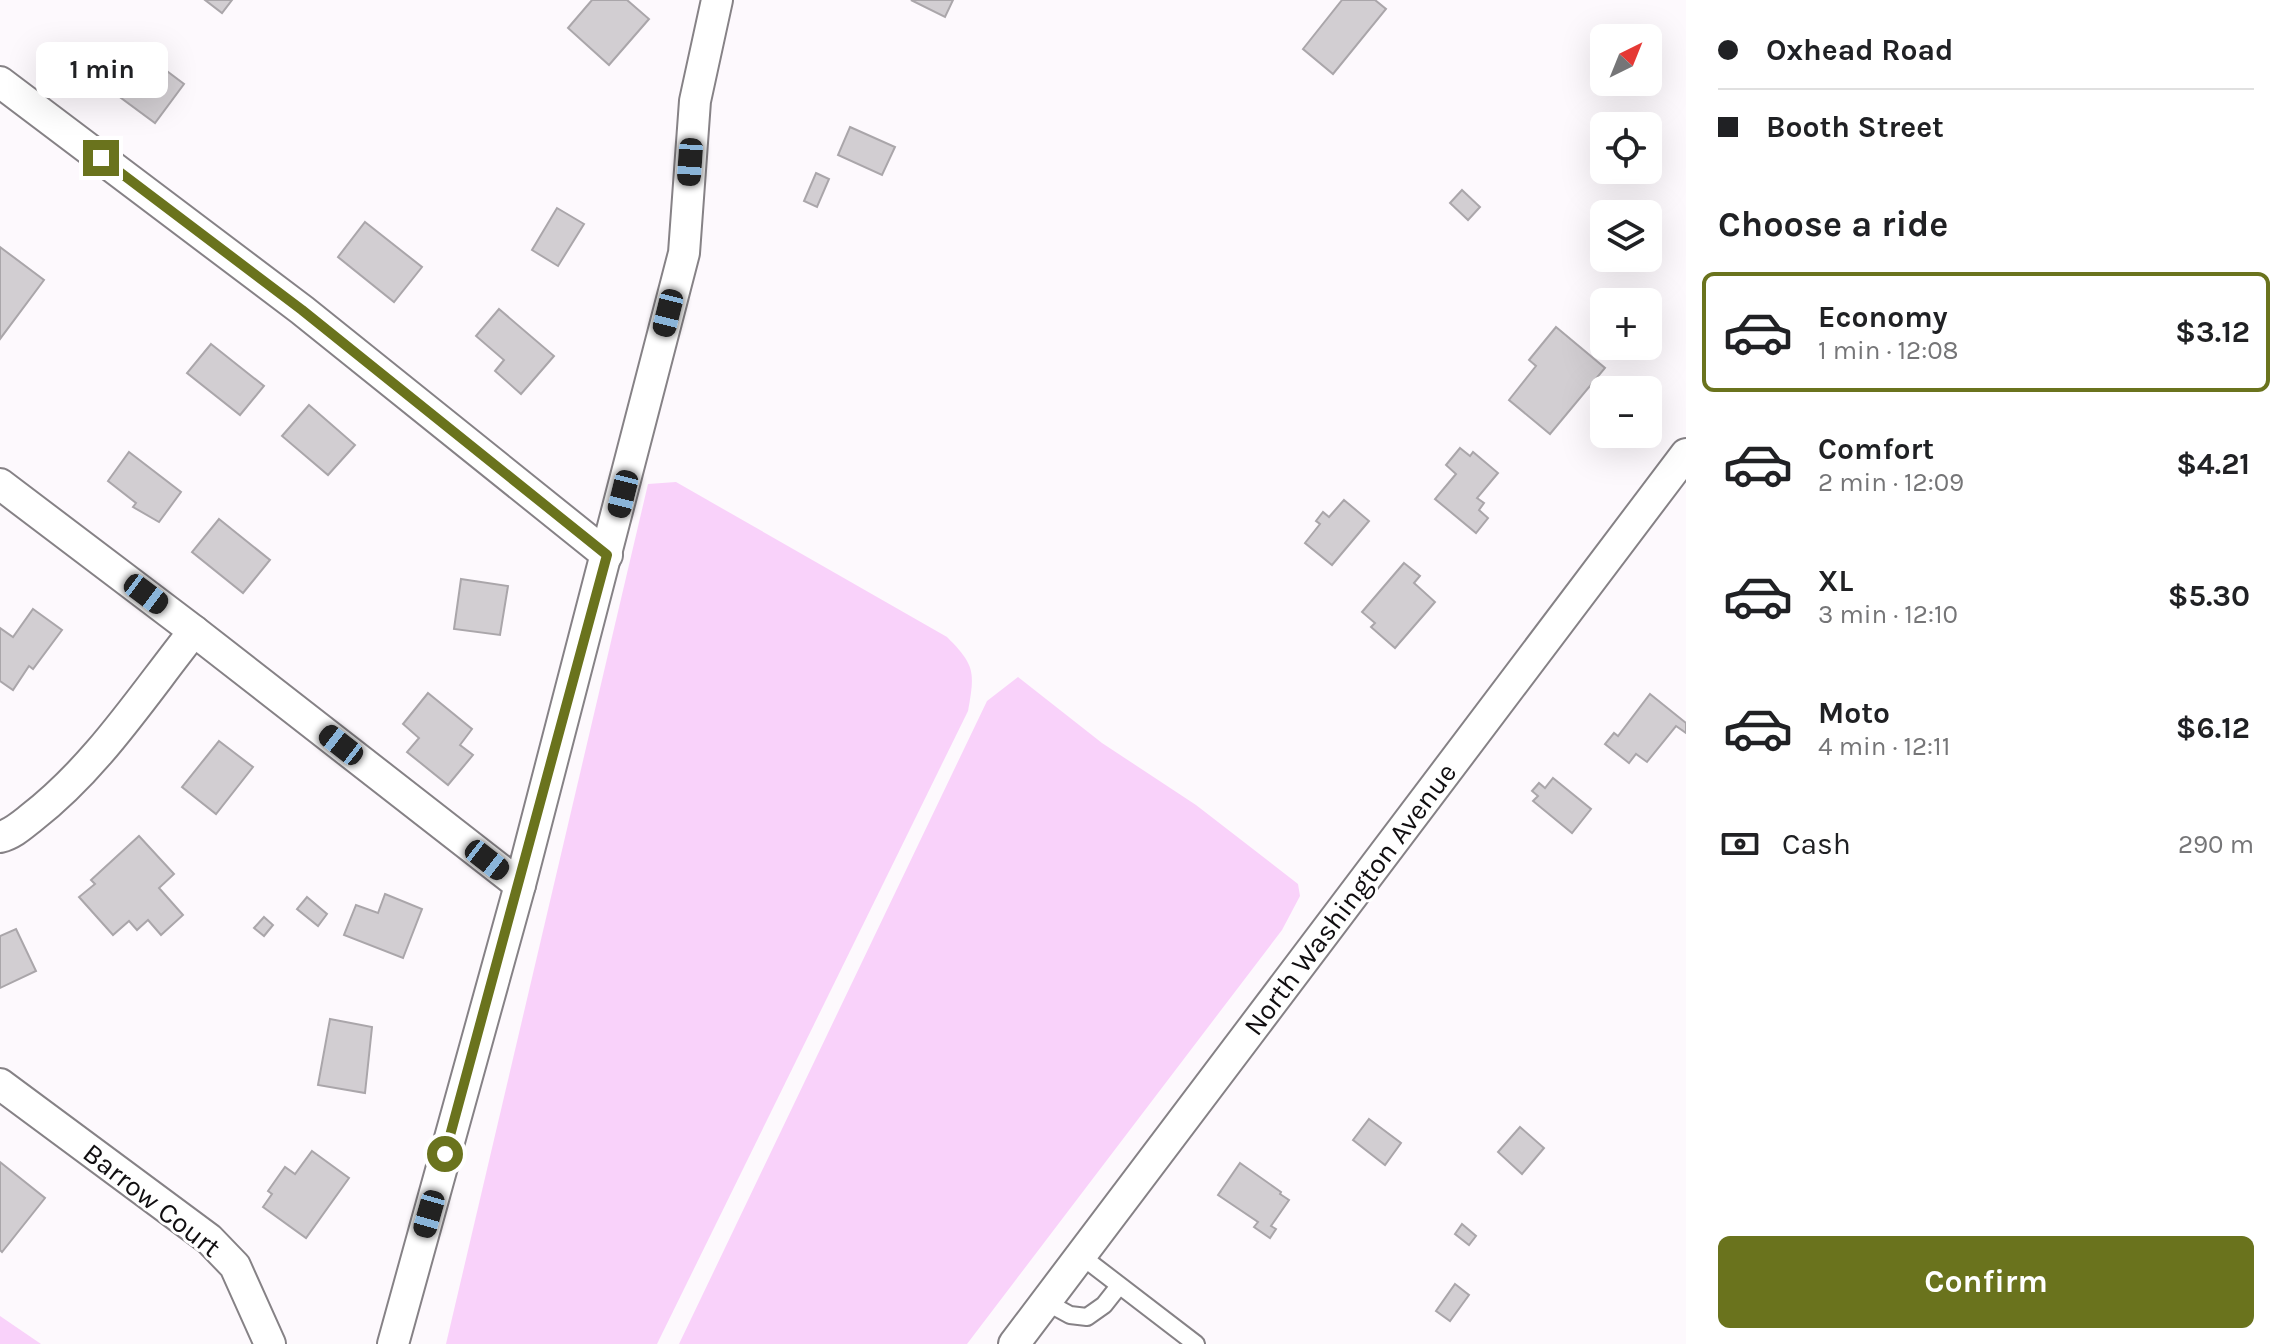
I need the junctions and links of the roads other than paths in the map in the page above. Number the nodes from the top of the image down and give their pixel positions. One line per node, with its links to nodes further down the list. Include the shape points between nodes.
1 (717, 0): 5 (street, via 695,101 684,253)
2 (0, 82): 5 (street, via 302,310)
3 (1686, 454): 10 (street, North Washington Avenue)
4 (0, 484): 6 (street)
5 (607, 555): 8 (street)
6 (194, 631): 7 (street, via 88,766 47,805); 8 (street)
7 (0, 837)
8 (520, 885): 14 (street)
9 (0, 1084): 13 (street, Barrow Court, via 209,1239 235,1266)
10 (1080, 1255): 11 (lane); 12 (street, North Washington Avenue)
11 (1119, 1286): 12 (lane, via 1087,1317); 16 (lane)
12 (1046, 1302): 15 (street, North Washington Avenue)
13 (270, 1344)
14 (393, 1344)
15 (1014, 1344)
16 (1196, 1344)

